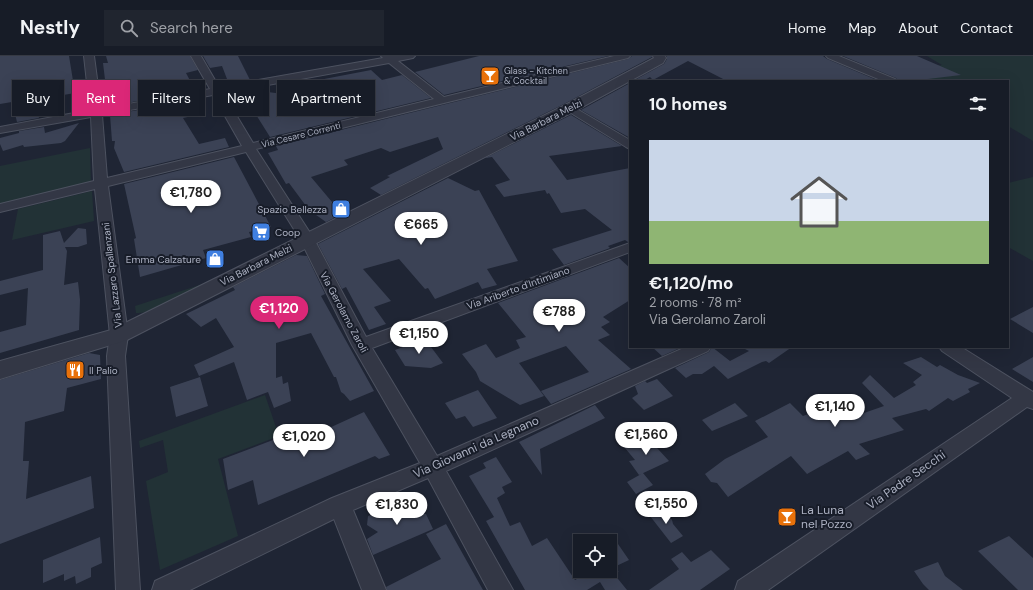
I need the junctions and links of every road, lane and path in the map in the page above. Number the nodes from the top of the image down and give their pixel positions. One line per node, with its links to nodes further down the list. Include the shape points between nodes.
1 (89, 56): 8 (street, Via Lazzaro Spallanzani)
2 (196, 56): 11 (street, Via Gerolamo Zaroli)
3 (410, 56): 6 (street)
4 (625, 56): 13 (street, Via Cesare Correnti)
5 (831, 56): 9 (street)
6 (388, 58): 10 (street); 13 (street)
7 (644, 61): 15 (street, Via Barbara Melzi)
8 (92, 80)
9 (890, 80)
10 (269, 81)
11 (213, 86)
12 (213, 92): 14 (street)
13 (441, 100): 21 (street, Via Cesare Correnti)
14 (130, 107)
15 (570, 108): 20 (street); 24 (street, Via Barbara Melzi)
16 (79, 116): 19 (street)
17 (96, 116): 22 (street, Via Lazzaro Spallanzani)
18 (231, 116): 21 (street, Via Gerolamo Zaroli)
19 (0, 130)
20 (629, 144)
21 (249, 147): 22 (street, Via Cesare Correnti); 24 (street, Via Gerolamo Zaroli)
22 (101, 183): 23 (street, Via Cesare Correnti); 26 (street, Via Lazzaro Spallanzani)
23 (0, 208)
24 (307, 240): 26 (street, Via Barbara Melzi); 27 (street, Via Gerolamo Zaroli)
25 (629, 247): 27 (street, Via Ariberto d'Intimiano)
26 (119, 335): 30 (street, Via Barbara Melzi); 34 (street, Via Lazzaro Spallanzani, via 116,356)
27 (361, 345): 32 (street, Via Gerolamo Zaroli)
28 (700, 348): 32 (street, Via Giovanni da Legnano)
29 (950, 348): 31 (street)
30 (0, 370)
31 (1030, 400): 38 (street, Via Padre Secchi)
32 (432, 467): 33 (street, Via Giovanni da Legnano); 37 (street, Via Gerolamo Zaroli)
33 (340, 505): 35 (street, Via Giovanni da Legnano); 36 (street)
34 (128, 590)
35 (164, 590)
36 (374, 590)
37 (501, 590)
38 (747, 590)

